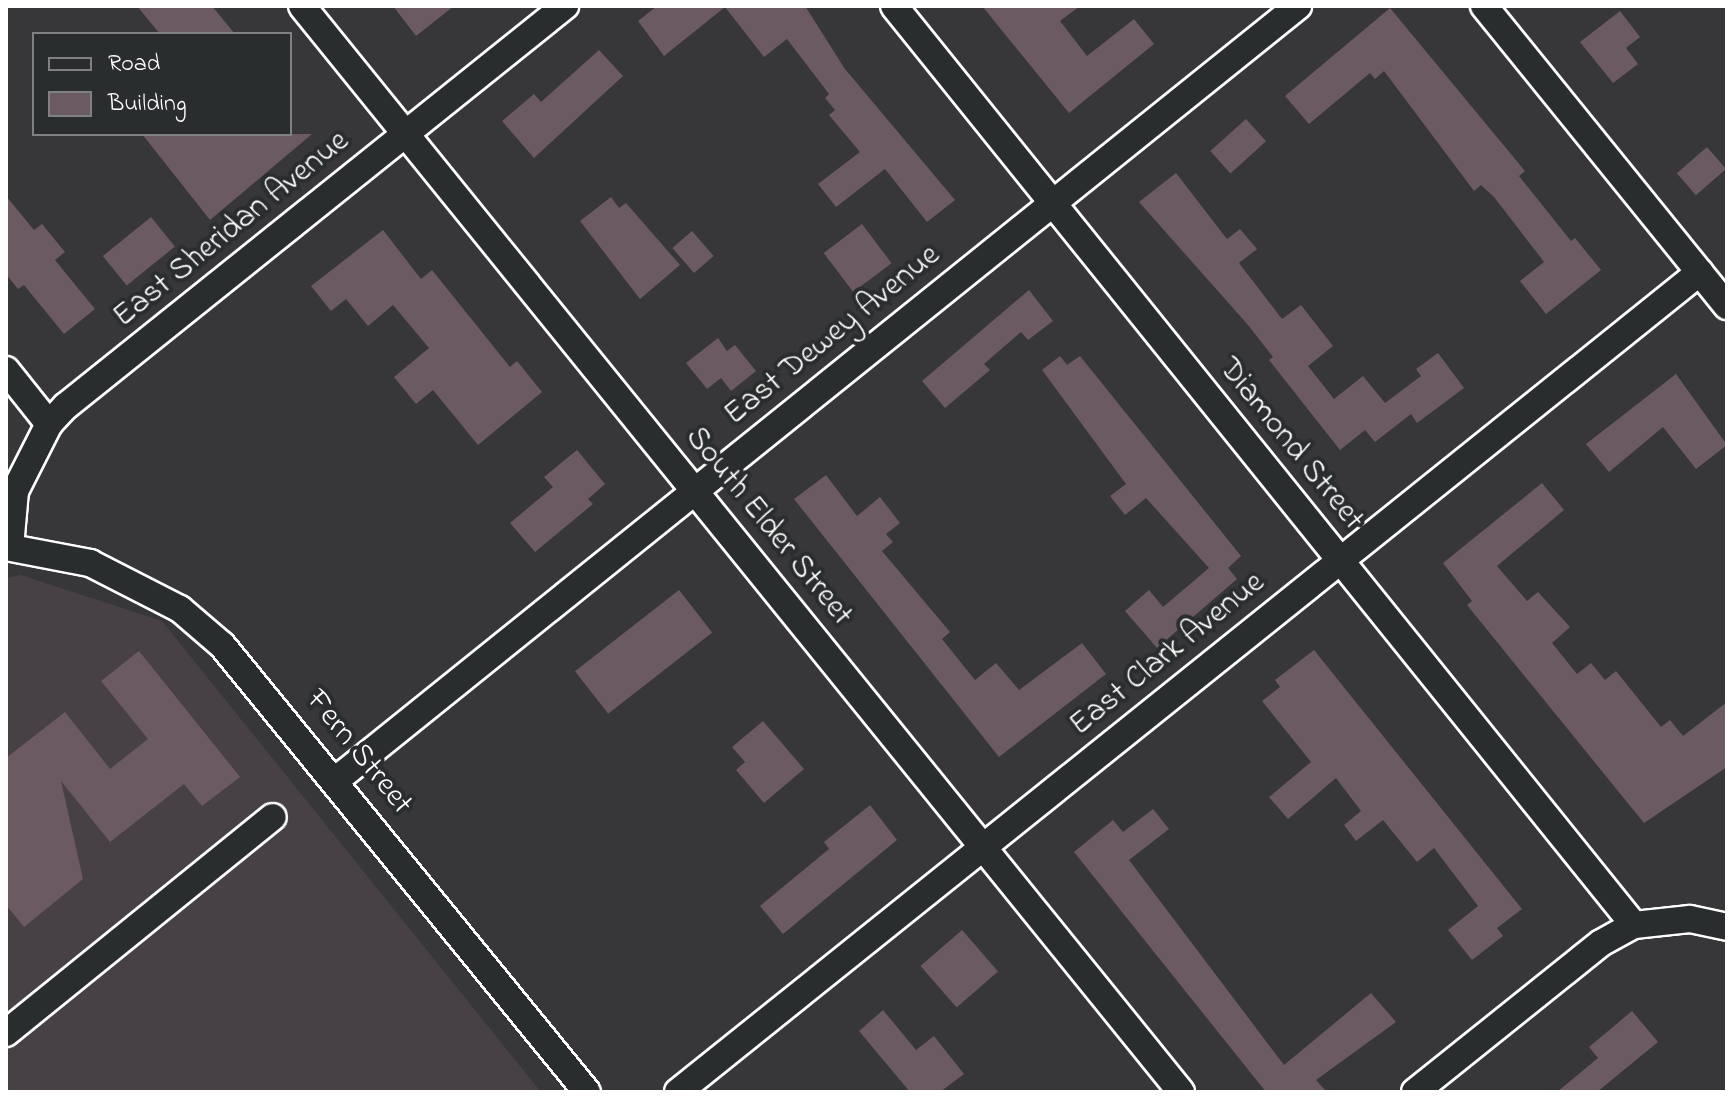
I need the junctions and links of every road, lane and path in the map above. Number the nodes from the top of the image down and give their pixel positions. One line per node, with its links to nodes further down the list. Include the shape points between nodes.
1 (302, 6): 6 (street, South Elder Street)
2 (565, 6): 6 (street, East Sheridan Avenue)
3 (894, 6): 7 (street, Diamond Street)
4 (1298, 6): 7 (street, East Dewey Avenue)
5 (1484, 6): 8 (street)
6 (405, 134): 11 (street, East Sheridan Avenue); 12 (street, South Elder Street)
7 (1053, 203): 12 (street, East Dewey Avenue); 14 (street, Diamond Street)
8 (1700, 272): 9 (street); 14 (street, East Clark Avenue)
9 (1727, 306)
10 (6, 370): 11 (street)
11 (49, 424): 13 (street, East Sheridan Avenue, via 15,491)
12 (695, 490): 15 (street, East Dewey Avenue); 17 (street, South Elder Street)
13 (8, 547): 15 (street, Fern Street, via 90,563 180,609 222,645)
14 (1338, 561): 17 (street, East Clark Avenue); 18 (street, Diamond Street)
15 (336, 780): 21 (street, Fern Street)
16 (273, 817): 20 (street)
17 (983, 848): 22 (street, East Clark Avenue); 23 (street, South Elder Street)
18 (1634, 925): 19 (street, via 1690,919); 24 (street, via 1601,943)
19 (1727, 927)
20 (6, 1033)
21 (587, 1092)
22 (678, 1092)
23 (1181, 1092)
24 (1415, 1092)

